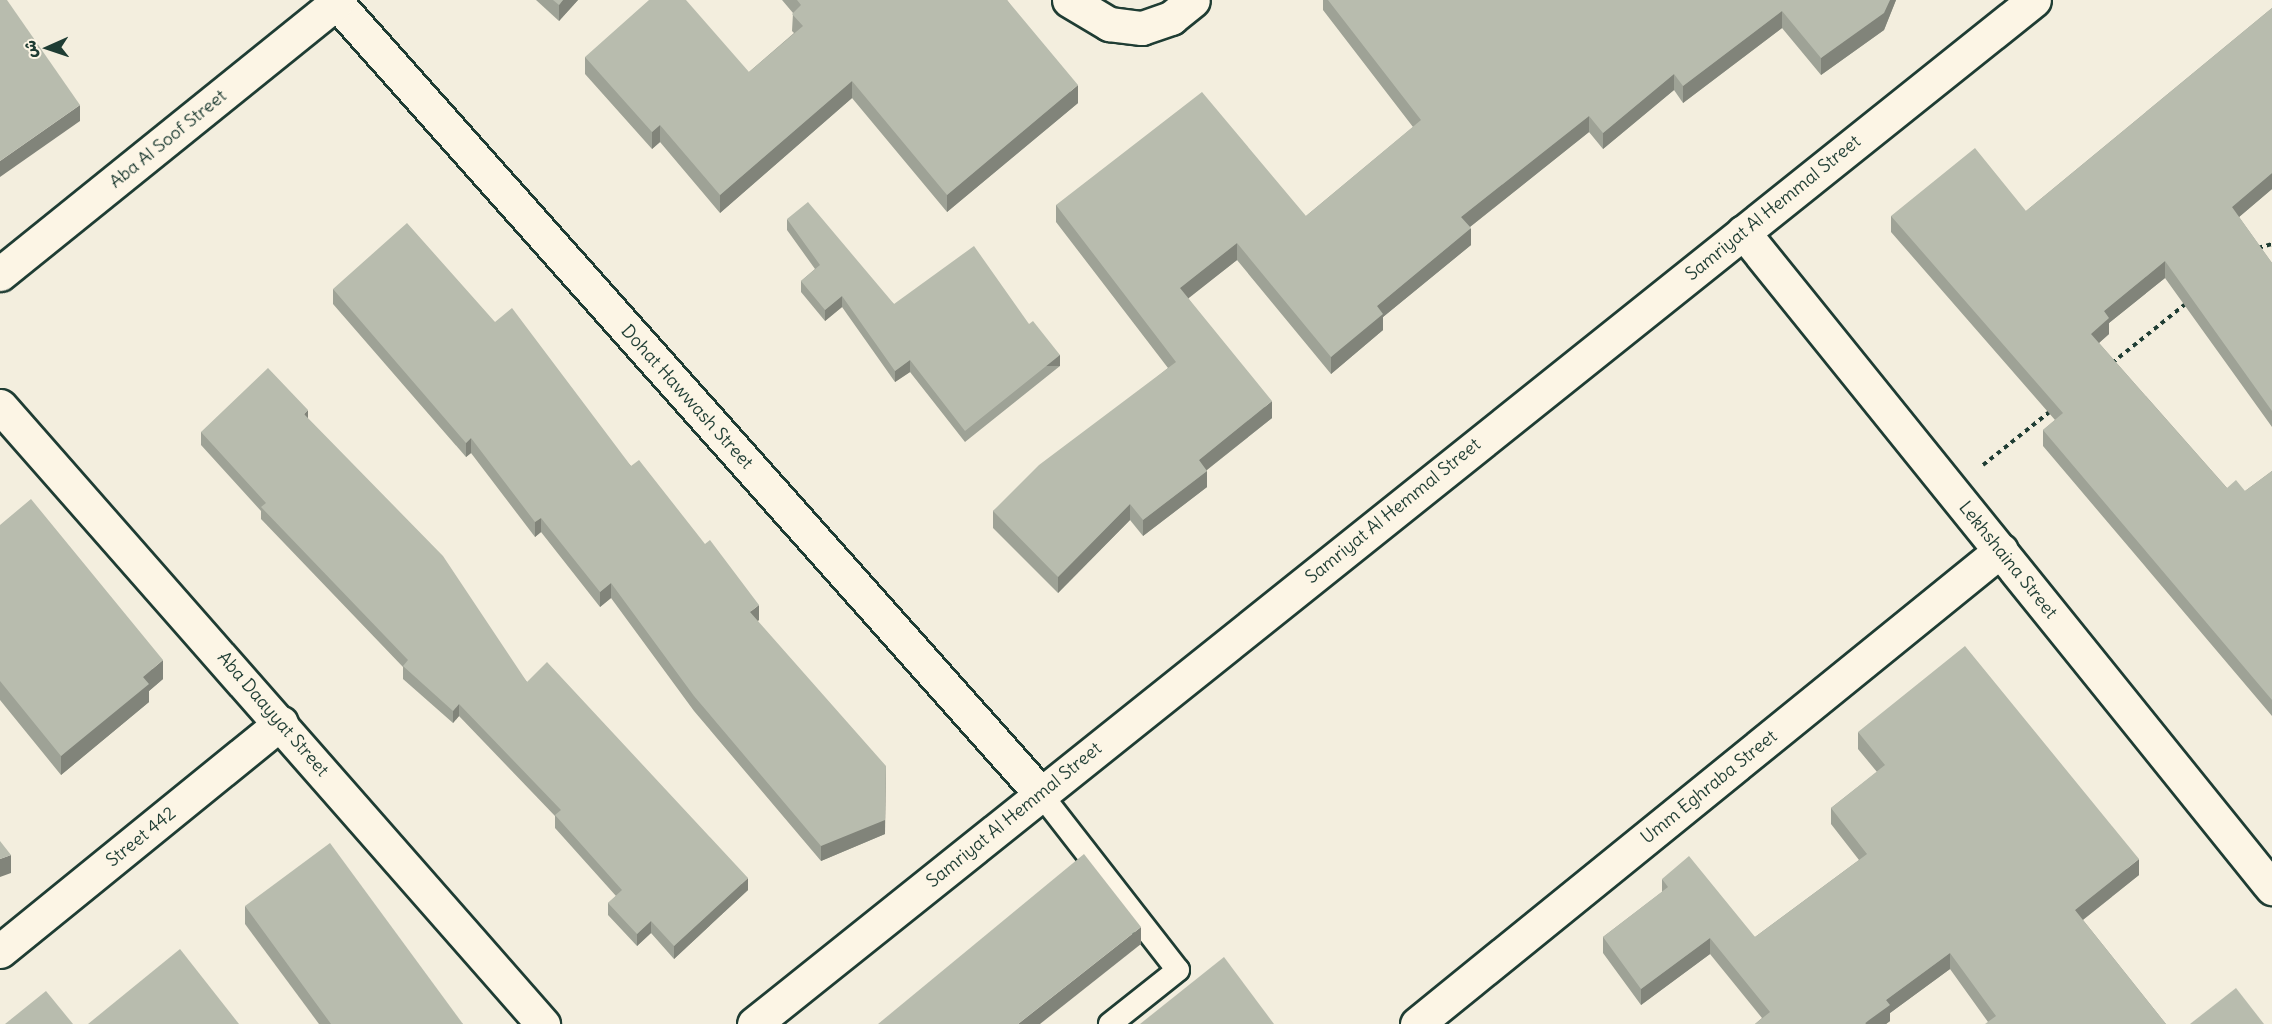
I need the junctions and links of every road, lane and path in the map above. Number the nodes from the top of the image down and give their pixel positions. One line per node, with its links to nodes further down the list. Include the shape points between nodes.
1 (1069, 0): 2 (street, via 1109,24 1142,28 1171,18)
2 (1193, 0)
3 (2033, 0): 5 (street, Samriyat Al Hemmal Street)
4 (335, 1): 8 (street, Aba Al Soof Street); 16 (street, Dohat Hawwash Street)
5 (1743, 232): 13 (street, Lekhshaina Street); 16 (street, Samriyat Al Hemmal Street)
6 (2272, 244): 7 (path)
7 (2247, 255)
8 (0, 274)
9 (2192, 299): 10 (path)
10 (2109, 365)
11 (2063, 402): 13 (path)
12 (0, 406): 15 (street, Aba Daayyat Street)
13 (1952, 490): 14 (street, Lekhshaina Street)
14 (2001, 550): 17 (street, Lekhshaina Street); 22 (street, Umm Eghraba Street)
15 (281, 723): 18 (street, Street 442); 19 (street, Aba Daayyat Street)
16 (1040, 794): 20 (street, Samriyat Al Hemmal Street); 21 (lane, via 1178,970)
17 (2272, 888)
18 (0, 951)
19 (543, 1024)
20 (754, 1024)
21 (1110, 1024)
22 (1417, 1024)

